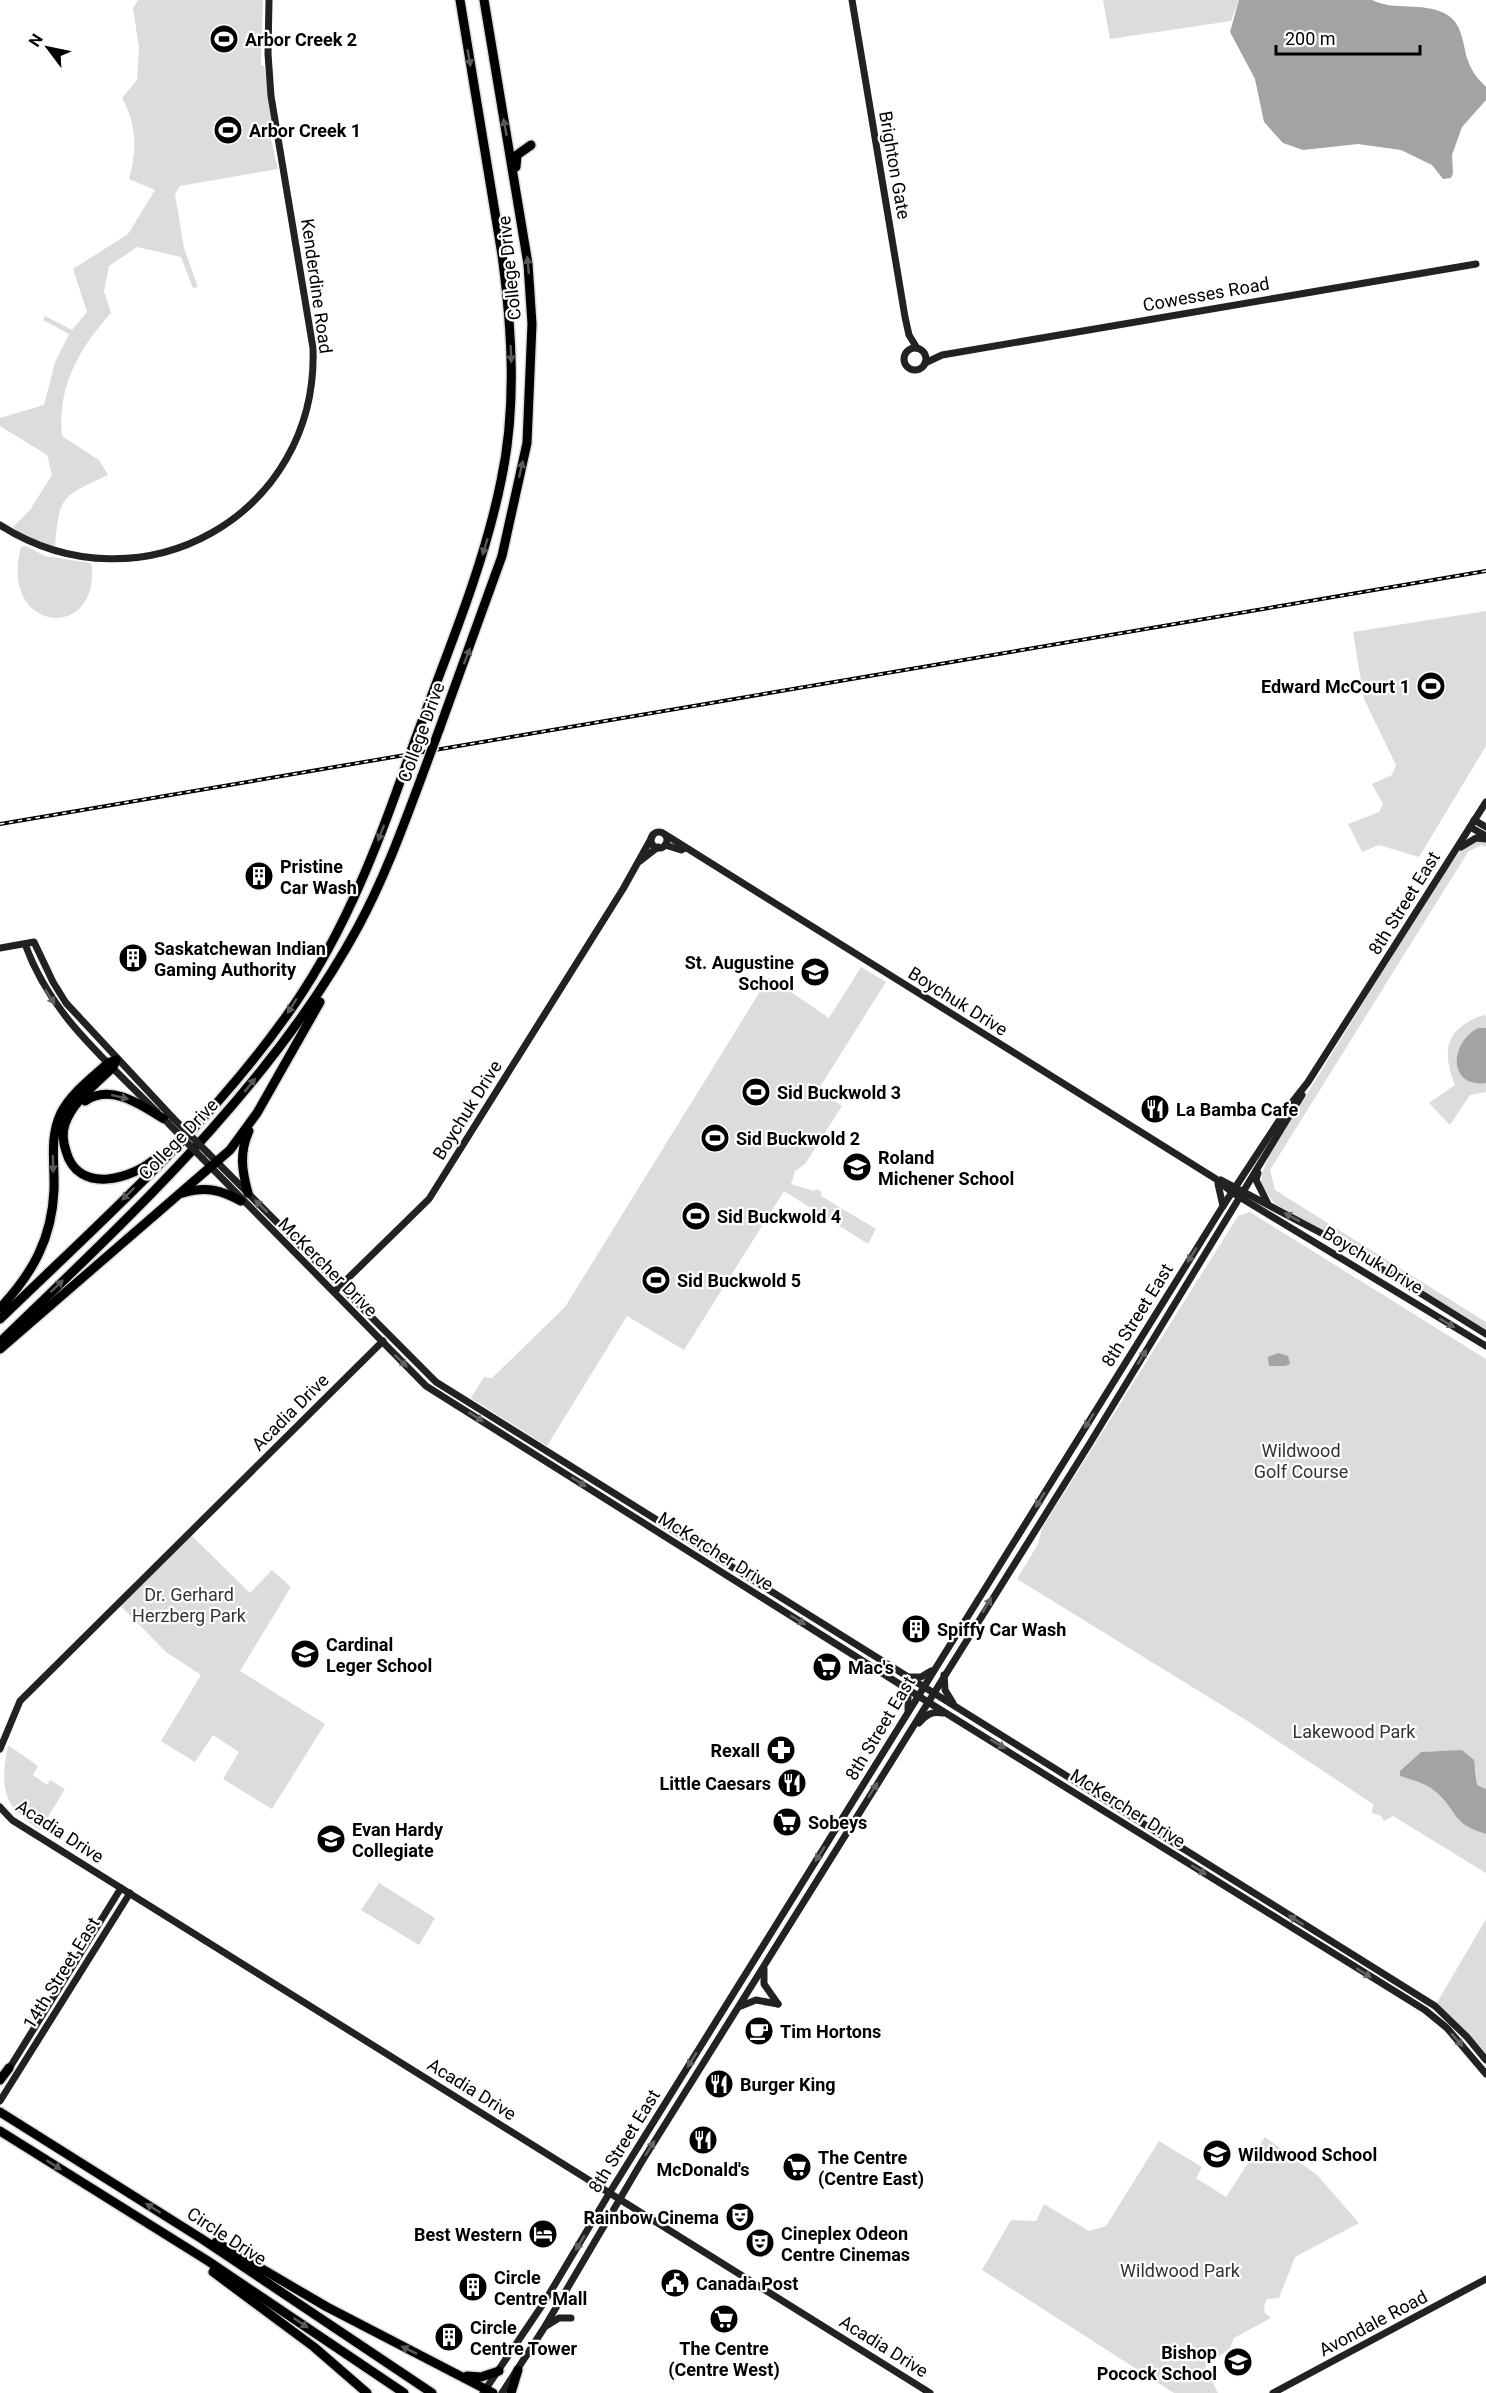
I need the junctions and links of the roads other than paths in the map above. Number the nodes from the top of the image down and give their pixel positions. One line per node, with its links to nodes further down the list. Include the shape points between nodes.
1 (269, 0): 13 (main road, Kenderdine Road, via 267,54 271,96 313,348 306,413 288,458 257,499 227,524 201,540 152,557 74,557 34,544)
2 (460, 0): 30 (highway, College Drive, one-way to 30, bridge, via 504,265 511,398 502,479 493,518 416,740 357,891 287,1015)
3 (484, 0): 6 (highway, College Drive, one-way to 3)
4 (852, 0): 8 (main road, Brighton Gate)
5 (531, 145): 6 (highway, via 517,155)
6 (516, 184): 24 (highway, College Drive, one-way to 6, bridge, via 422,776 502,556 527,443 532,324)
7 (1476, 264): 11 (main road, Cowesses Road)
8 (909, 334): 9 (main road, Brighton Gate); 10 (main road, Brighton Gate)
9 (920, 350): 10 (main road); 11 (main road, Cowesses Road); 12 (main road)
10 (907, 351): 12 (main road, via 903,358 907,368 917,370)
11 (942, 355): 12 (main road, Cowesses Road)
12 (925, 363)
13 (0, 525)
14 (1486, 802): 15 (main road, 8th Street East)
15 (1472, 824): 16 (main road); 19 (main road); 23 (main road, 8th Street East)
16 (1486, 827)
17 (666, 835): 18 (main road, via 658,832); 20 (main road); 21 (main road, Boychuk Drive)
18 (652, 837): 20 (main road, via 653,843); 22 (main road, Boychuk Drive)
19 (1486, 837): 23 (main road, via 1466,843)
20 (661, 846): 21 (main road, Boychuk Drive); 22 (main road, Boychuk Drive)
21 (685, 848): 35 (main road, Boychuk Drive)
22 (640, 861): 44 (main road, Boychuk Drive, via 429,1199)
23 (1446, 866): 28 (main road, 8th Street East)
24 (358, 927): 31 (highway); 50 (highway, College Drive, one-way to 24, via 224,1115 291,1034)
25 (25, 944): 26 (main road); 27 (main road, McKercher Drive, one-way to 27, via 53,1002); 27 (main road, McKercher Drive, via 34,942 66,1003)
26 (0, 948)
27 (112, 1063): 29 (highway); 32 (main road, McKercher Drive); 46 (highway, one-way to 46, via 62,1111 53,1143 50,1230 17,1290)
28 (1308, 1082): 34 (main road, 8th Street East); 37 (main road, 8th Street East, via 1286,1110)
29 (75, 1107): 30 (highway, via 63,1131 68,1158 86,1176 114,1180 134,1174 152,1162); 32 (highway, one-way to 32, via 91,1097 109,1094 137,1102)
30 (212, 1107): 47 (highway, College Drive, one-way to 47)
31 (257, 1113): 33 (highway, via 237,1142); 36 (highway, via 243,1144 241,1164)
32 (168, 1120): 33 (main road, McKercher Drive, bridge); 33 (main road, McKercher Drive, bridge, via 208,1153)
33 (213, 1165): 36 (main road, McKercher Drive); 38 (highway); 39 (main road, McKercher Drive)
34 (1259, 1168): 37 (main road, 8th Street East); 40 (main road, via 1256,1180)
35 (1217, 1181): 37 (main road, Boychuk Drive); 42 (main road)
36 (248, 1193): 44 (main road, McKercher Drive, one-way to 36)
37 (1239, 1193): 40 (main road, Boychuk Drive); 41 (main road, Boychuk Drive); 42 (main road, 8th Street East); 43 (main road, 8th Street East)
38 (180, 1194): 39 (highway, via 222,1190); 53 (highway)
39 (241, 1201): 45 (main road, McKercher Drive)
40 (1268, 1204): 48 (main road, Boychuk Drive, one-way to 40, via 1361,1255)
41 (1254, 1205): 43 (main road); 52 (main road, Boychuk Drive, one-way to 52)
42 (1223, 1206): 54 (main road, 8th Street East, one-way to 54)
43 (1233, 1209): 55 (main road, 8th Street East, one-way to 43)
44 (340, 1287): 45 (main road, Boychuk Drive); 49 (main road, McKercher Drive)
45 (333, 1293): 51 (main road, McKercher Drive)
46 (0, 1308)
47 (0, 1319)
48 (1486, 1334)
49 (388, 1336): 51 (main road, Acadia Drive); 56 (main road, McKercher Drive, via 436,1382)
50 (0, 1342)
51 (381, 1343): 58 (main road, McKercher Drive, one-way to 58, via 426,1386); 66 (main road, Acadia Drive, via 21,1700)
52 (1486, 1346)
53 (0, 1349)
54 (935, 1667): 56 (main road, via 924,1676); 57 (main road, 8th Street East)
55 (944, 1673): 59 (main road, 8th Street East); 62 (main road, via 945,1691)
56 (907, 1677): 57 (main road, McKercher Drive)
57 (923, 1686): 59 (main road, McKercher Drive); 60 (main road, 8th Street East)
58 (904, 1687): 60 (main road, McKercher Drive); 64 (main road, via 908,1696)
59 (933, 1693): 61 (main road, 8th Street East); 62 (main road, McKercher Drive)
60 (918, 1696): 61 (main road, McKercher Drive); 64 (main road, 8th Street East)
61 (928, 1702): 63 (main road, McKercher Drive); 65 (main road, 8th Street East)
62 (959, 1709): 72 (main road, McKercher Drive, one-way to 62, via 1435,2006)
63 (948, 1714): 65 (main road, via 926,1715); 74 (main road, McKercher Drive, one-way to 74, via 1425,2010 1447,2028)
64 (907, 1716): 79 (main road, 8th Street East, one-way to 79)
65 (905, 1738): 70 (main road, 8th Street East, one-way to 65)
66 (0, 1749)
67 (0, 1807): 68 (main road, Acadia Drive, via 12,1820)
68 (121, 1888): 69 (main road, Acadia Drive); 73 (main road, 14th Street East)
69 (130, 1893): 76 (main road, 14th Street East); 79 (main road, Acadia Drive)
70 (765, 1964): 71 (main road, 8th Street East); 71 (main road, via 764,1984 778,2004 756,2000)
71 (738, 2007): 80 (main road, 8th Street East, one-way to 71)
72 (1486, 2060)
73 (9, 2068): 75 (highway)
74 (1486, 2074)
75 (0, 2082)
76 (0, 2100)
77 (0, 2112): 82 (highway, Circle Drive, one-way to 77)
78 (2, 2132): 81 (highway, Circle Drive, one-way to 81)
79 (610, 2192): 80 (main road, Acadia Drive); 87 (main road, 8th Street East, one-way to 87)
80 (620, 2198): 85 (main road, 8th Street East); 95 (main road, Acadia Drive)
81 (147, 2222): 90 (highway, via 275,2316); 91 (highway, Circle Drive, one-way to 91)
82 (202, 2239): 88 (highway, one-way to 82, via 327,2307 218,2242); 92 (highway, Circle Drive)
83 (1486, 2279): 96 (main road, Avondale Road)
84 (571, 2318): 85 (main road, via 559,2318)
85 (544, 2328): 86 (main road, 8th Street East)
86 (518, 2370): 93 (main road, 8th Street East); 94 (highway)
87 (499, 2371): 88 (highway, via 481,2377); 89 (main road, 8th Street East)
88 (462, 2375): 89 (highway)
89 (487, 2392)
90 (367, 2393)
91 (404, 2393)
92 (432, 2393)
93 (502, 2393)
94 (511, 2393)
95 (930, 2393)
96 (1274, 2393)

